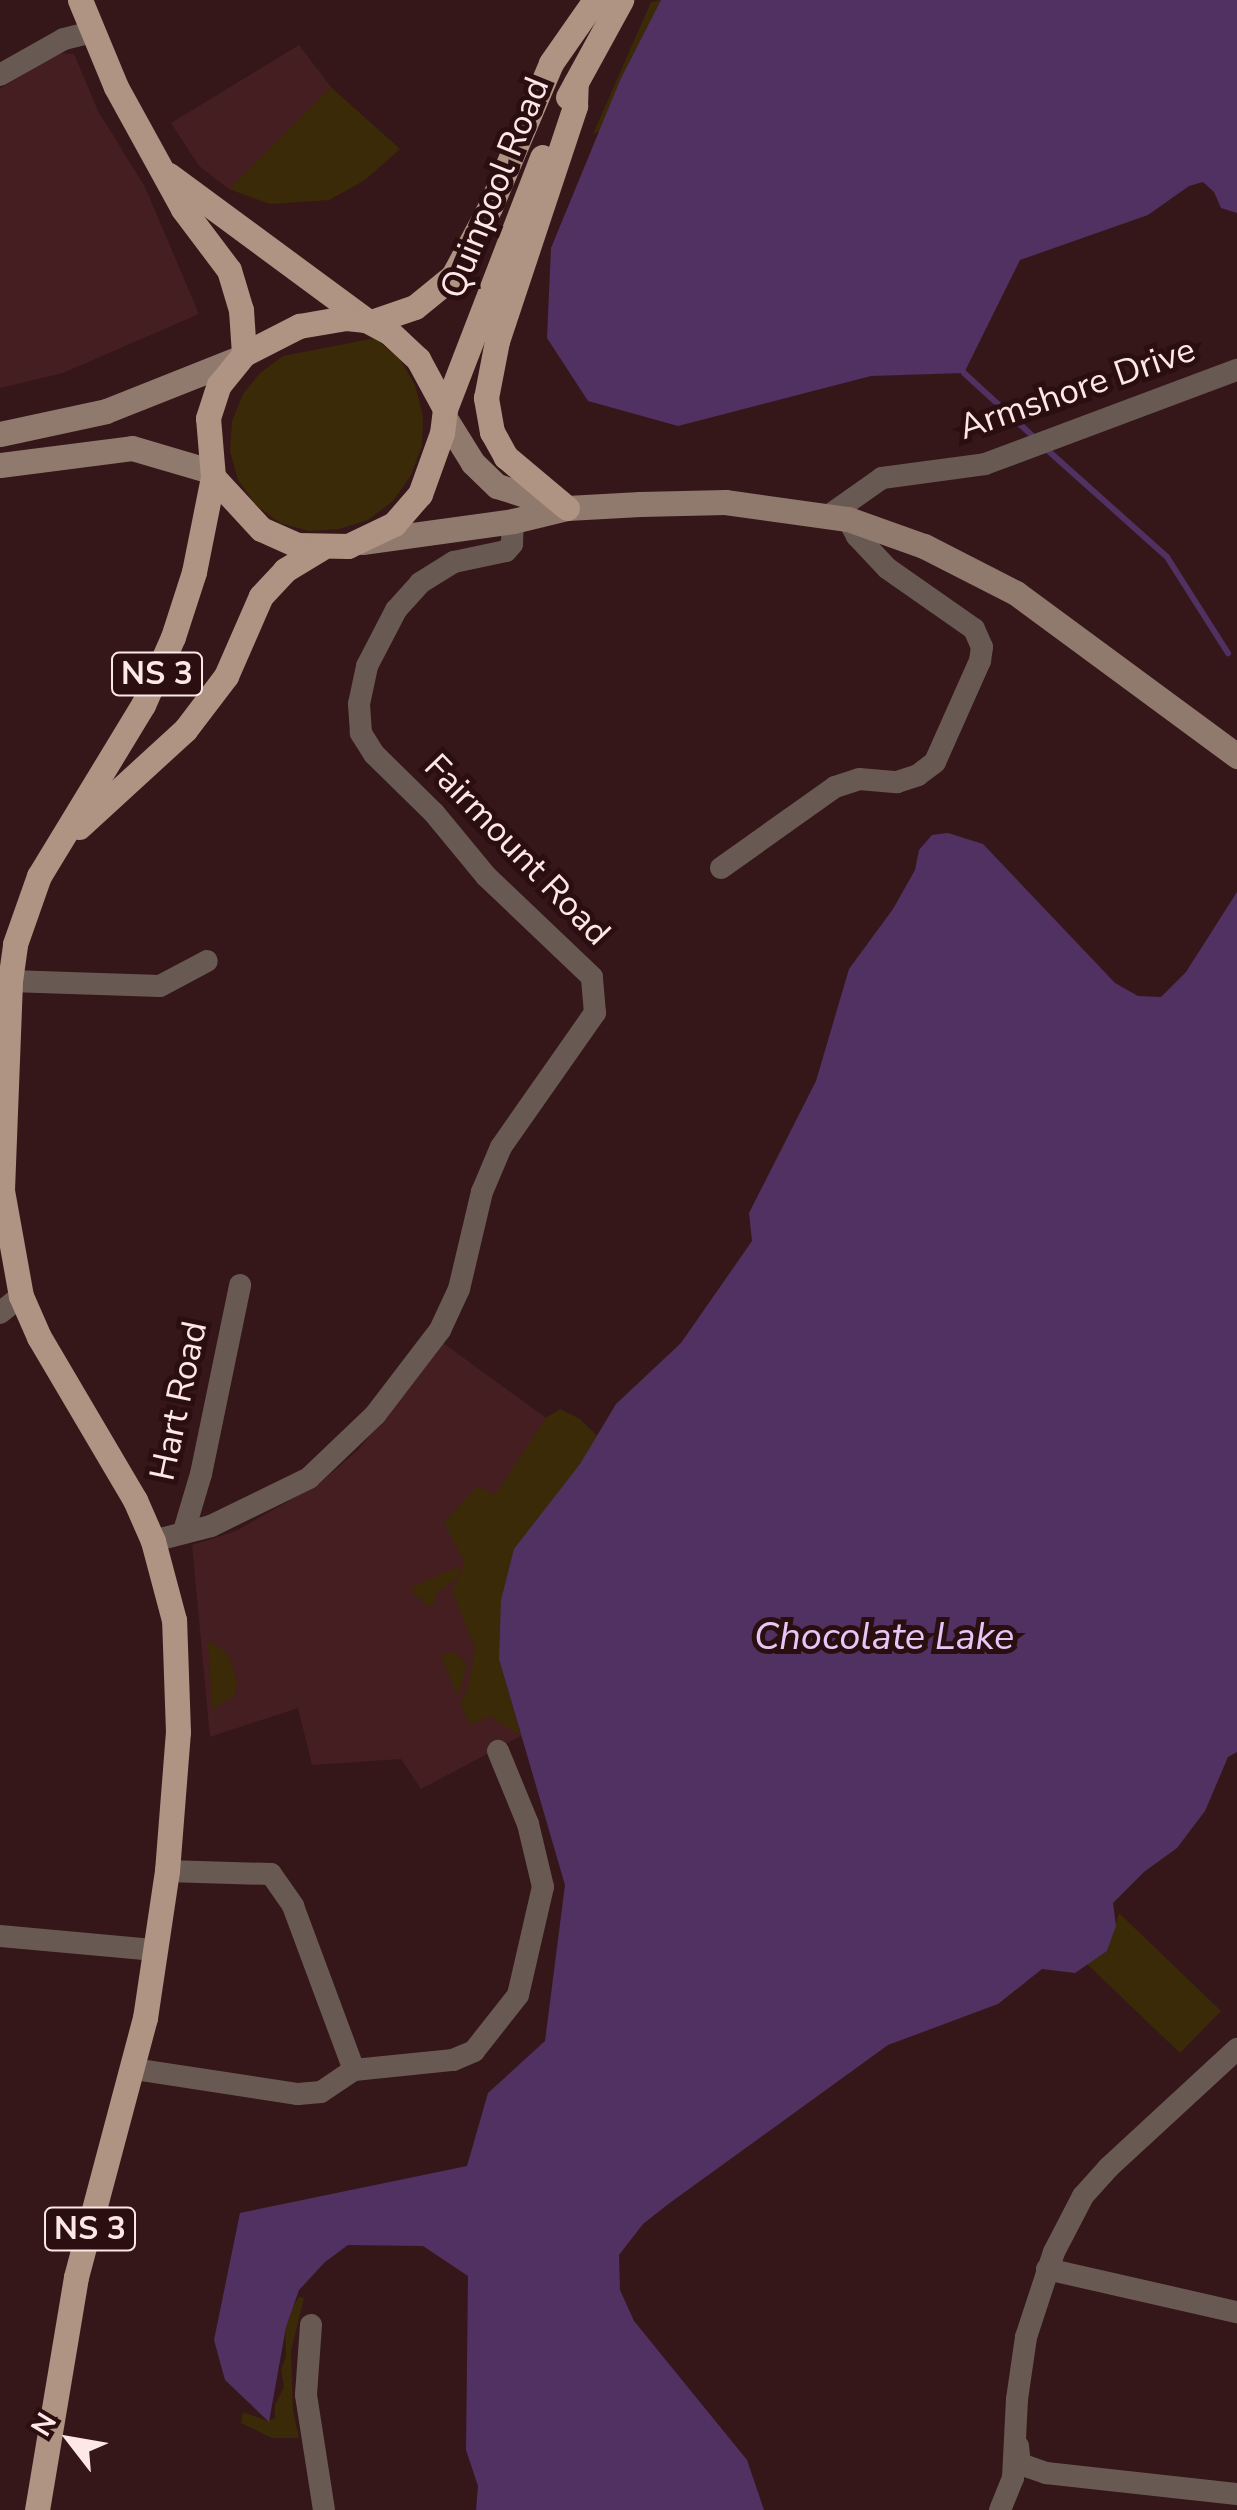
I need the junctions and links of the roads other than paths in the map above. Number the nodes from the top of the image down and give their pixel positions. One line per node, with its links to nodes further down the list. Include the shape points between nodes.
1 (80, 0): 4 (main road)
2 (595, 0): 8 (main road, Quinpool Road, via 551,63 453,276 415,306)
3 (621, 0): 6 (main road, Quinpool Road)
4 (93, 32): 5 (street, via 64,39); 7 (main road, via 116,87)
5 (0, 75)
6 (576, 83): 11 (main road, Quinpool Road); 15 (main road, via 575,106 498,341 486,398 492,432 506,457)
7 (168, 174): 8 (main road); 9 (main road, via 183,209 230,270 241,310)
8 (368, 321): 9 (main road, via 299,326); 11 (main road, via 418,359)
9 (242, 356): 12 (main road, via 106,411); 14 (main road, via 220,384 208,418)
10 (1237, 370): 16 (street, Armshore Drive, via 985,464 882,478)
11 (445, 413): 15 (main road, via 473,464 497,486); 18 (main road, via 420,494 394,524)
12 (0, 434)
13 (0, 465): 14 (main road, via 132,448)
14 (212, 474): 19 (main road, via 261,529); 21 (main road, NS 3, via 194,572 173,637 144,705)
15 (568, 508): 16 (main road, via 725,502); 17 (main road)
16 (839, 516): 20 (main road, via 924,546 1016,593); 22 (street, via 888,568 974,629 980,660 935,762 897,782 858,779 834,787)
17 (513, 522): 18 (main road); 28 (street, Fairmount Road, via 506,552 454,562 420,583 396,610 367,666 361,733 486,876 592,978 595,1013 501,1147 482,1192 459,1289 440,1330 375,1415 310,1478 211,1526)
18 (362, 542): 19 (main road)
19 (320, 549): 21 (main road, NS 3, via 285,570 261,596 226,676 185,730)
20 (1237, 756)
21 (53, 851): 24 (main road, NS 3, via 27,904)
22 (720, 868)
23 (207, 961): 24 (street, via 160,986)
24 (10, 982): 26 (main road, NS 3, via 2,1190)
25 (240, 1285): 28 (street, Hart Road)
26 (21, 1296): 27 (street); 29 (main road, NS 3)
27 (0, 1314)
28 (184, 1531): 29 (street, Fairmount Road)
29 (153, 1541): 31 (main road, NS 3, via 174,1620 178,1732)
30 (498, 1752): 36 (street, via 528,1824 542,1887 518,1994 474,2051 453,2060)
31 (167, 1871): 33 (main road, NS 3); 36 (street, via 271,1874 294,1906)
32 (0, 1936): 33 (street)
33 (156, 1950): 35 (main road, NS 3)
34 (1237, 2049): 37 (street, via 1084,2196)
35 (134, 2069): 36 (street, via 298,2094 321,2092); 42 (main road, NS 3, via 76,2278)
36 (354, 2070)
37 (1047, 2269): 38 (street); 40 (street, via 1026,2337)
38 (1237, 2312)
39 (311, 2325): 43 (street, via 306,2395)
40 (1016, 2438): 41 (street, via 1020,2464 1046,2473); 44 (street, via 1013,2478)
41 (1237, 2494)
42 (37, 2510)
43 (324, 2510)
44 (1000, 2510)

